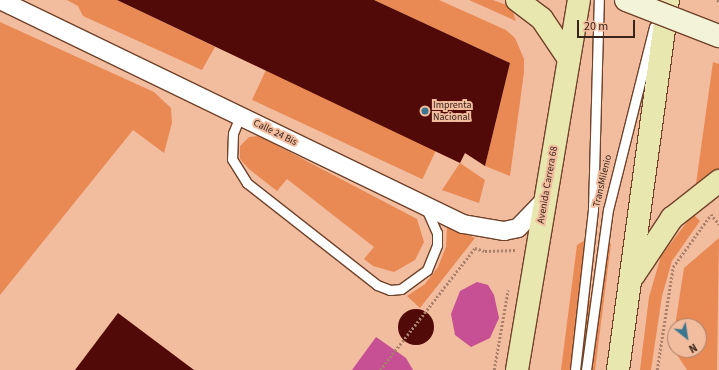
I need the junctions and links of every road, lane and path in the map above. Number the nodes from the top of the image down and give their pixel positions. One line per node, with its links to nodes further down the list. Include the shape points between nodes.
1 (0, 0): 10 (street, Calle 24 Bis)
2 (517, 0): 9 (main road, via 542,19)
3 (579, 0): 9 (main road, Avenida Carrera 68)
4 (599, 0): 21 (lane, TransMilenio, via 596,154)
5 (626, 0): 8 (main road, bridge)
6 (659, 0): 22 (lane, TransMilenio, via 643,77 618,164 597,277)
7 (668, 0): 18 (main road)
8 (719, 36)
9 (569, 59): 12 (main road, Avenida Carrera 68)
10 (240, 116): 13 (street, Calle 24 Bis); 13 (lane, via 234,133 232,159 247,183 377,285 390,290 401,289 427,270 437,245 437,232)
11 (719, 181): 18 (main road, via 672,218)
12 (545, 200): 13 (street, Calle 24 Bis, via 518,228 504,231 462,224); 20 (main road, Avenida Carrera 68)
13 (425, 206)
14 (715, 211): 15 (path)
15 (711, 214): 16 (path); 24 (path, via 673,267)
16 (719, 224)
17 (514, 250): 19 (path, via 485,251 475,248)
18 (630, 283): 23 (main road)
19 (380, 370)
20 (517, 370)
21 (575, 370)
22 (586, 370)
23 (618, 370)
24 (657, 370)

